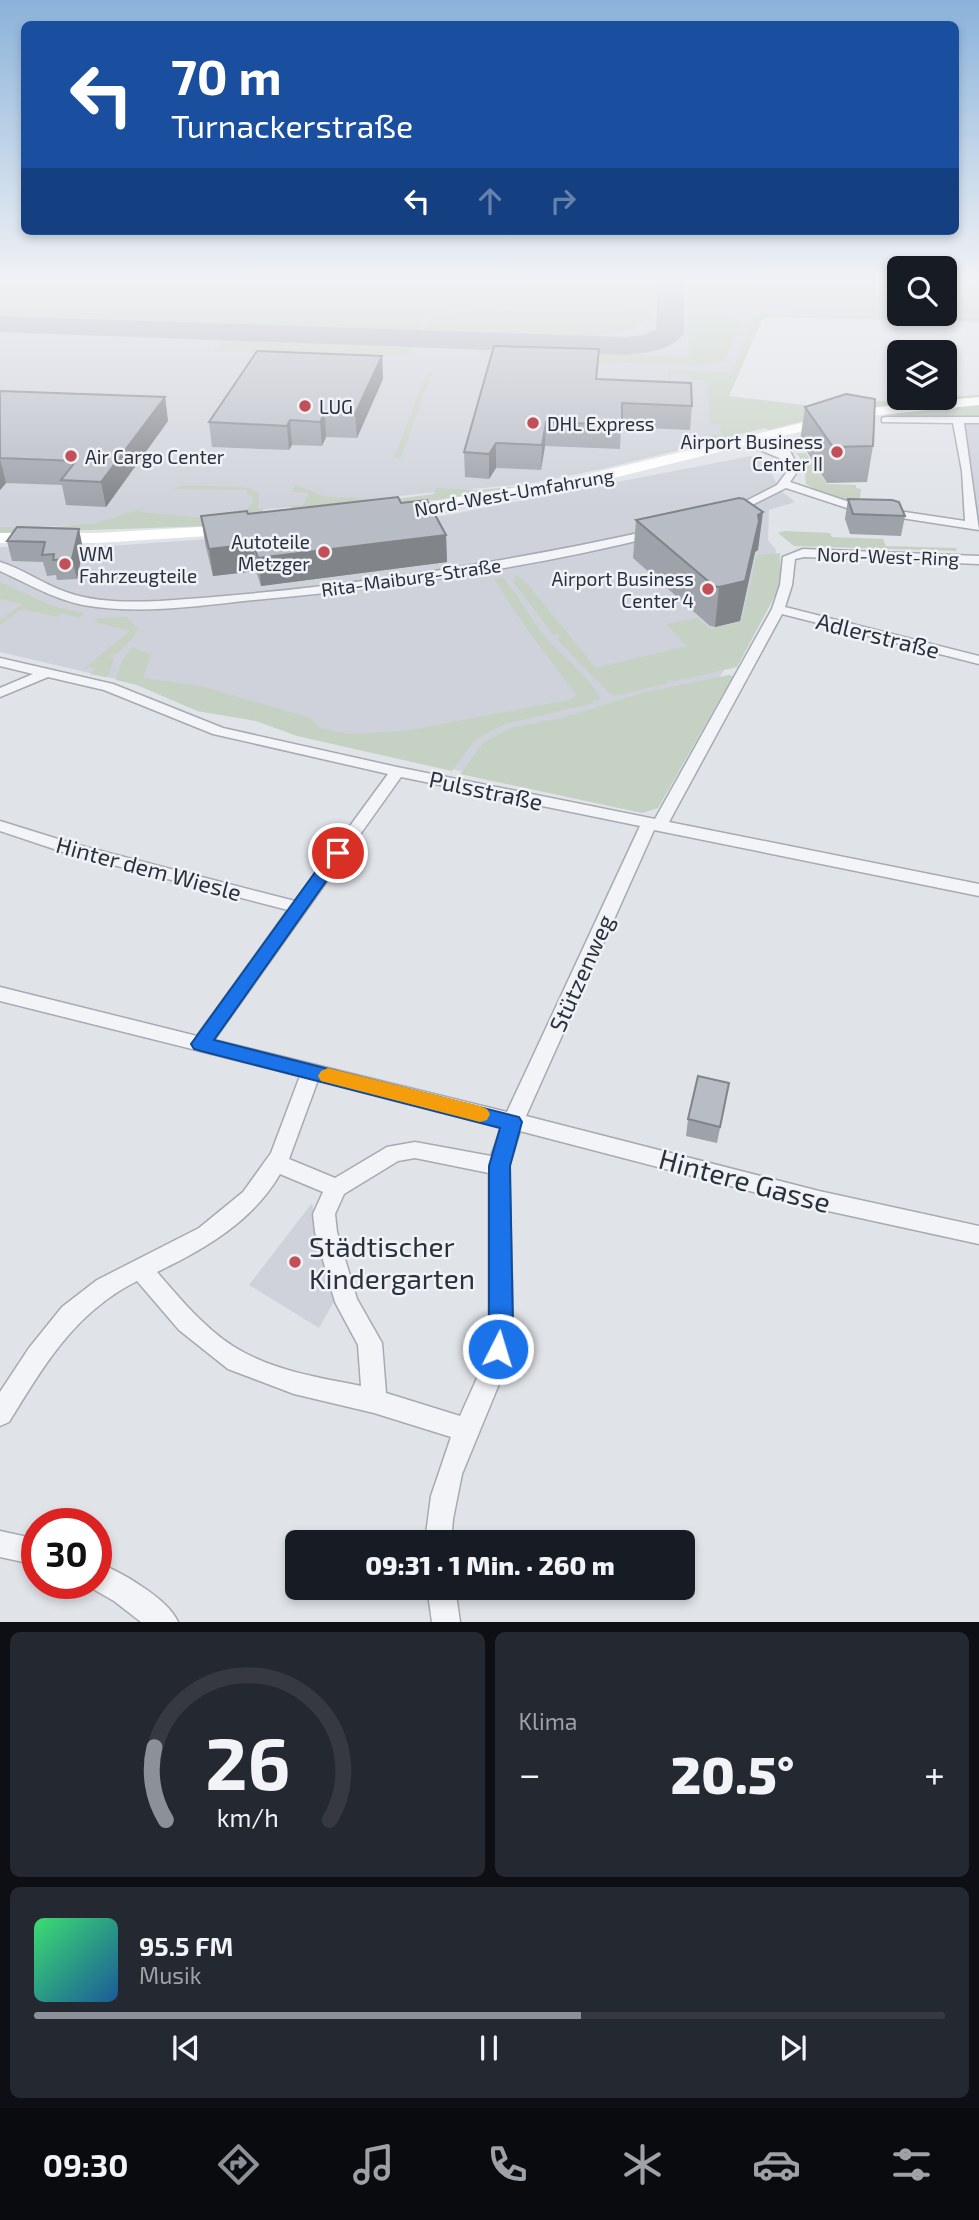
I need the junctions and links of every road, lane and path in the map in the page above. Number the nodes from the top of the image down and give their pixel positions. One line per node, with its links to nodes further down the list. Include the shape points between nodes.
1 (979, 401): 5 (main road, Nord-West-Umfahrung, via 876,410)
2 (886, 420): 3 (street)
3 (958, 420): 4 (street); 11 (street)
4 (979, 420)
5 (764, 437): 6 (main road, Nord-West-Umfahrung); 7 (street, via 786,453)
6 (746, 442): 7 (street); 9 (main road, Nord-West-Umfahrung, via 573,483)
7 (786, 458): 8 (street, via 794,469)
8 (786, 484): 10 (street); 11 (street, via 856,508)
9 (386, 514)
10 (720, 516)
11 (975, 527)
12 (251, 529): 14 (main road)
13 (667, 531): 17 (street, Rita-Maiburg-Straße, via 383,583 169,603 82,600 46,589)
14 (0, 538)
15 (796, 554): 16 (street, Nord-West-Ring); 18 (street, Stützenweg, via 787,560 786,585)
16 (979, 560)
17 (0, 566)
18 (778, 609): 19 (street, Adlerstraße); 24 (street, Stützenweg)
19 (979, 660)
20 (0, 662): 21 (street, Pulsstraße)
21 (46, 673): 22 (street); 23 (street, Pulsstraße, via 108,687 218,731)
22 (0, 693)
23 (397, 772): 24 (street, Pulsstraße); 27 (street)
24 (654, 825): 26 (street, Pulsstraße); 31 (street, Stützenweg)
25 (0, 826): 27 (street, Hinter dem Wiesle)
26 (979, 891)
27 (298, 907): 29 (street)
28 (0, 993): 29 (street, Hintere Gasse)
29 (201, 1044): 30 (street, Hintere Gasse)
30 (311, 1072): 31 (street, Hintere Gasse); 32 (street)
31 (512, 1122): 33 (street, Stützenweg); 35 (street, Hintere Gasse, via 870,1213)
32 (278, 1164): 34 (street); 36 (street, via 231,1217)
33 (499, 1166): 34 (street, via 415,1150 394,1153); 39 (street, Stützenweg, via 501,1329 494,1367)
34 (336, 1188): 37 (street, via 324,1214 326,1232 346,1302 370,1343)
35 (979, 1235)
36 (141, 1269): 37 (street, via 187,1323 236,1361 293,1383); 38 (street, via 105,1287 67,1319)
37 (374, 1401): 39 (street)
38 (0, 1414)
39 (467, 1430): 40 (street, Stützenweg, via 440,1507)
40 (439, 1530)
41 (0, 1544): 42 (street)
42 (21, 1549)
43 (112, 1584): 45 (street)
44 (443, 1600): 46 (street)
45 (164, 1622)
46 (446, 1622)

